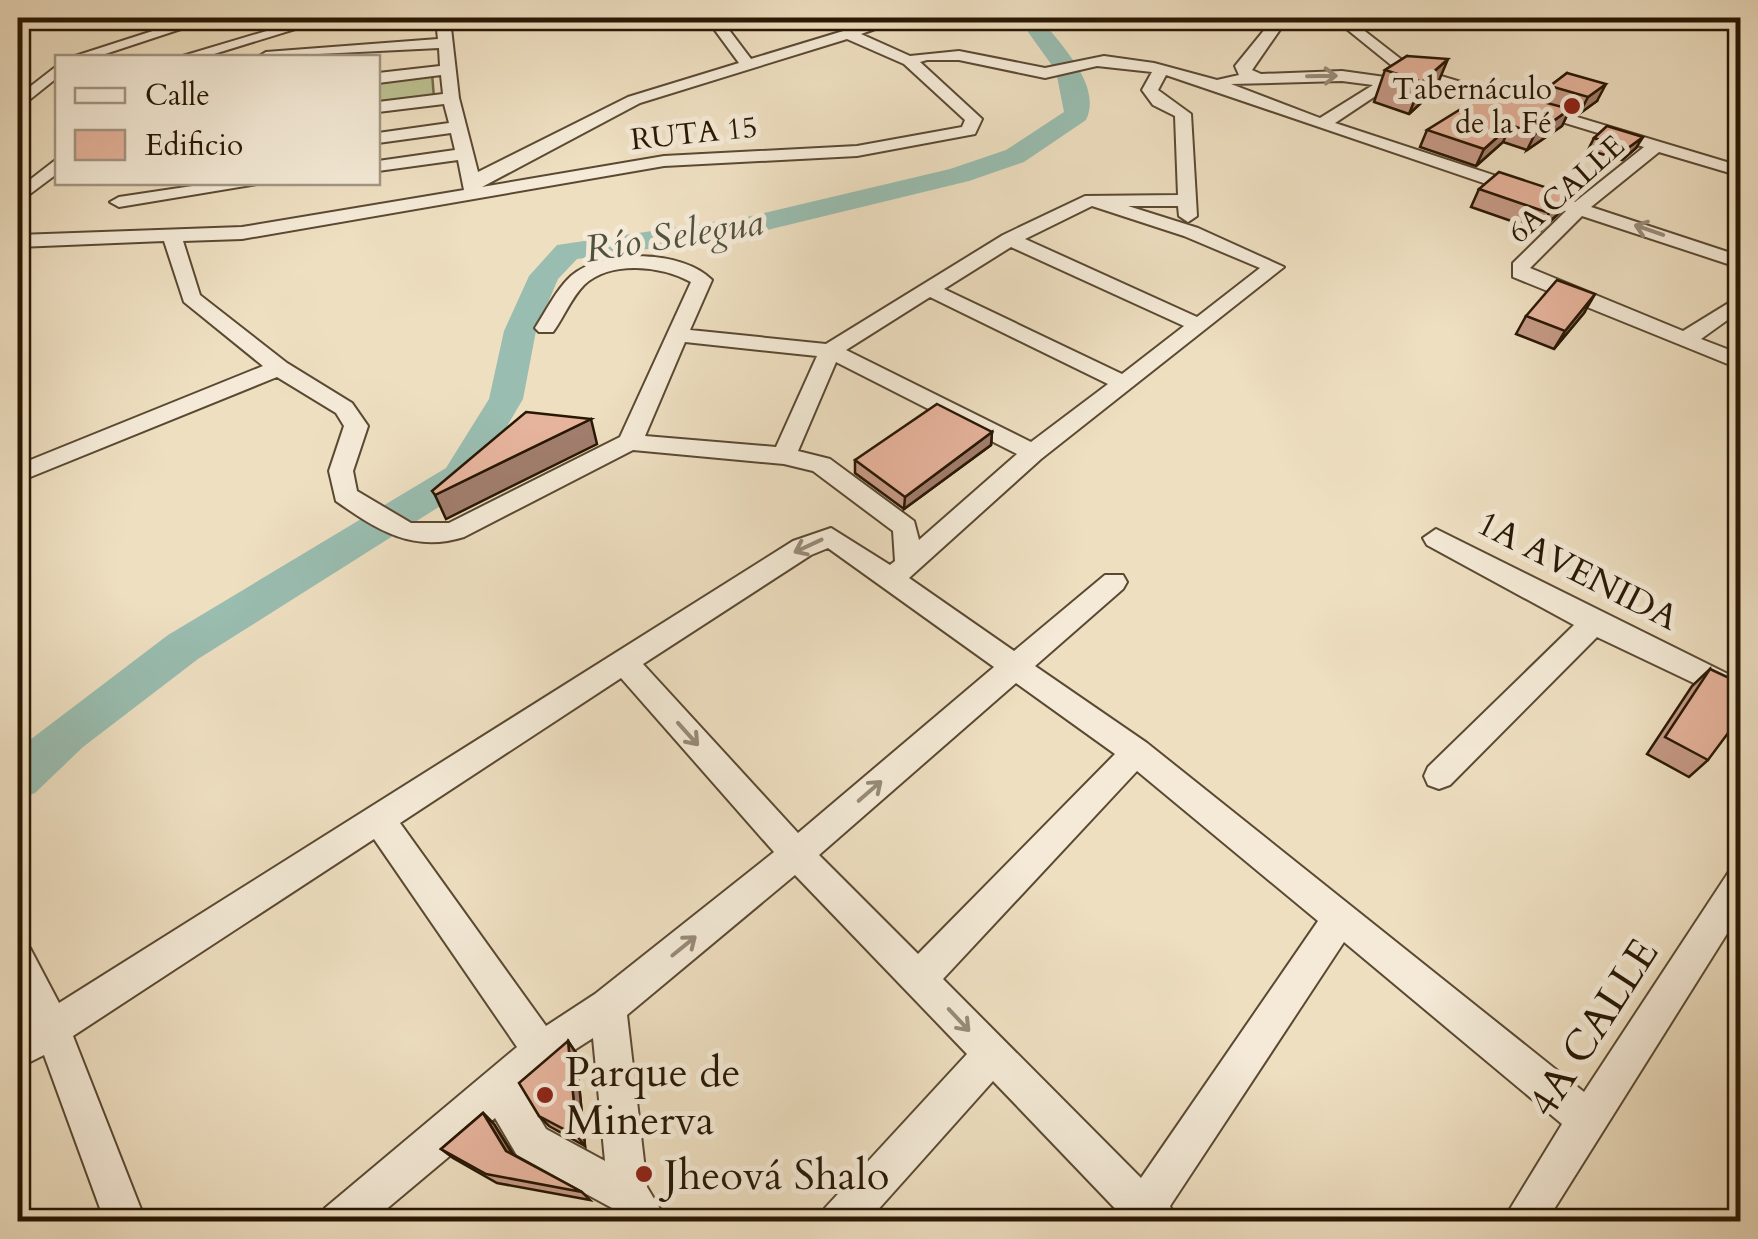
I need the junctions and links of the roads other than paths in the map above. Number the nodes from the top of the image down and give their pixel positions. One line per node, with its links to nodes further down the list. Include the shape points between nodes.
1 (324, 18): 13 (street)
2 (420, 18): 11 (street, via 438,22)
3 (713, 18): 16 (street)
4 (899, 18): 10 (street)
5 (968, 18): 9 (street)
6 (1281, 18): 23 (street, via 1244,66)
7 (1340, 18): 19 (street)
8 (198, 21): 12 (street)
9 (1028, 22)
10 (850, 35): 15 (street); 16 (street)
11 (446, 43): 14 (street); 18 (street)
12 (86, 55)
13 (194, 55)
14 (302, 55)
15 (909, 61): 17 (street, via 949,55 1052,73 1100,61); 36 (street, RUTA 15, via 974,119 970,130 902,146 726,153)
16 (746, 62): 36 (street, via 597,116)
17 (1161, 69): 23 (street); 40 (street, via 1150,90 1182,114)
18 (447, 70): 21 (street); 24 (street)
19 (1406, 70): 22 (street); 30 (street)
20 (55, 71): 25 (street)
21 (380, 78)
22 (1388, 82): 23 (street, one-way to 22, via 1342,76); 27 (street)
23 (1255, 86): 27 (street)
24 (451, 98): 26 (street); 28 (street)
25 (18, 104)
26 (380, 107)
27 (1321, 124): 41 (street)
28 (460, 127): 29 (street); 31 (street)
29 (380, 138)
30 (1654, 147): 34 (street); 41 (street, 6A CALLE)
31 (463, 154): 33 (street); 36 (street)
32 (55, 166): 37 (street)
33 (380, 166)
34 (1740, 171)
35 (239, 185): 39 (street)
36 (474, 186): 43 (street, RUTA 15, via 242,233)
37 (18, 198)
38 (1091, 200): 40 (street); 42 (street); 44 (street)
39 (119, 202)
40 (1186, 202): 42 (street)
41 (1581, 206): 46 (street, one-way to 41); 52 (street, 6A CALLE, via 1520,273)
42 (1191, 232): 49 (street, via 1274,267)
43 (173, 238): 45 (street, RUTA 15); 55 (street, via 191,298)
44 (1010, 238): 47 (street); 49 (street)
45 (18, 242)
46 (1740, 262)
47 (932, 290): 53 (street); 56 (street)
48 (1740, 302): 52 (street)
49 (1198, 325): 56 (street)
50 (546, 328): 51 (street, via 585,274 602,266 666,266 702,280)
51 (676, 335): 53 (street); 57 (street)
52 (1685, 340): 54 (street)
53 (830, 350): 58 (street); 59 (street)
54 (1740, 362)
55 (279, 368): 57 (street, via 344,408 356,426 341,471 345,495 399,532 429,537 455,531); 60 (street)
56 (1123, 383): 58 (street)
57 (630, 442): 59 (street)
58 (1033, 453): 62 (street)
59 (784, 456): 62 (street, via 821,465 905,527)
60 (18, 474)
61 (1436, 538): 64 (street, 1A AVENIDA)
62 (899, 572): 65 (street, one-way to 65, via 842,541 816,540); 66 (street)
63 (1114, 582): 66 (street)
64 (1594, 623): 67 (street, 1A AVENIDA); 69 (street)
65 (623, 661): 70 (street); 71 (street, one-way to 71)
66 (1013, 668): 68 (street); 71 (street, one-way to 66)
67 (1740, 693)
68 (1136, 752): 73 (street); 75 (street)
69 (1439, 776)
70 (377, 817): 77 (street); 79 (street)
71 (796, 854): 75 (street); 76 (street, one-way to 71)
72 (1740, 884): 82 (street, 4A CALLE)
73 (1340, 918): 82 (street); 84 (street)
74 (18, 960): 77 (street)
75 (920, 978): 80 (street, one-way to 80)
76 (608, 1007): 79 (street); 83 (street)
77 (52, 1028): 78 (street); 85 (street)
78 (18, 1050)
79 (541, 1050): 81 (street)
80 (991, 1055): 84 (street); 87 (street)
81 (500, 1089): 83 (street, via 532,1142); 86 (street)
82 (1585, 1118): 88 (street, 4A CALLE)
83 (638, 1208)
84 (1150, 1215)
85 (126, 1222)
86 (339, 1222)
87 (839, 1222)
88 (1522, 1222)

